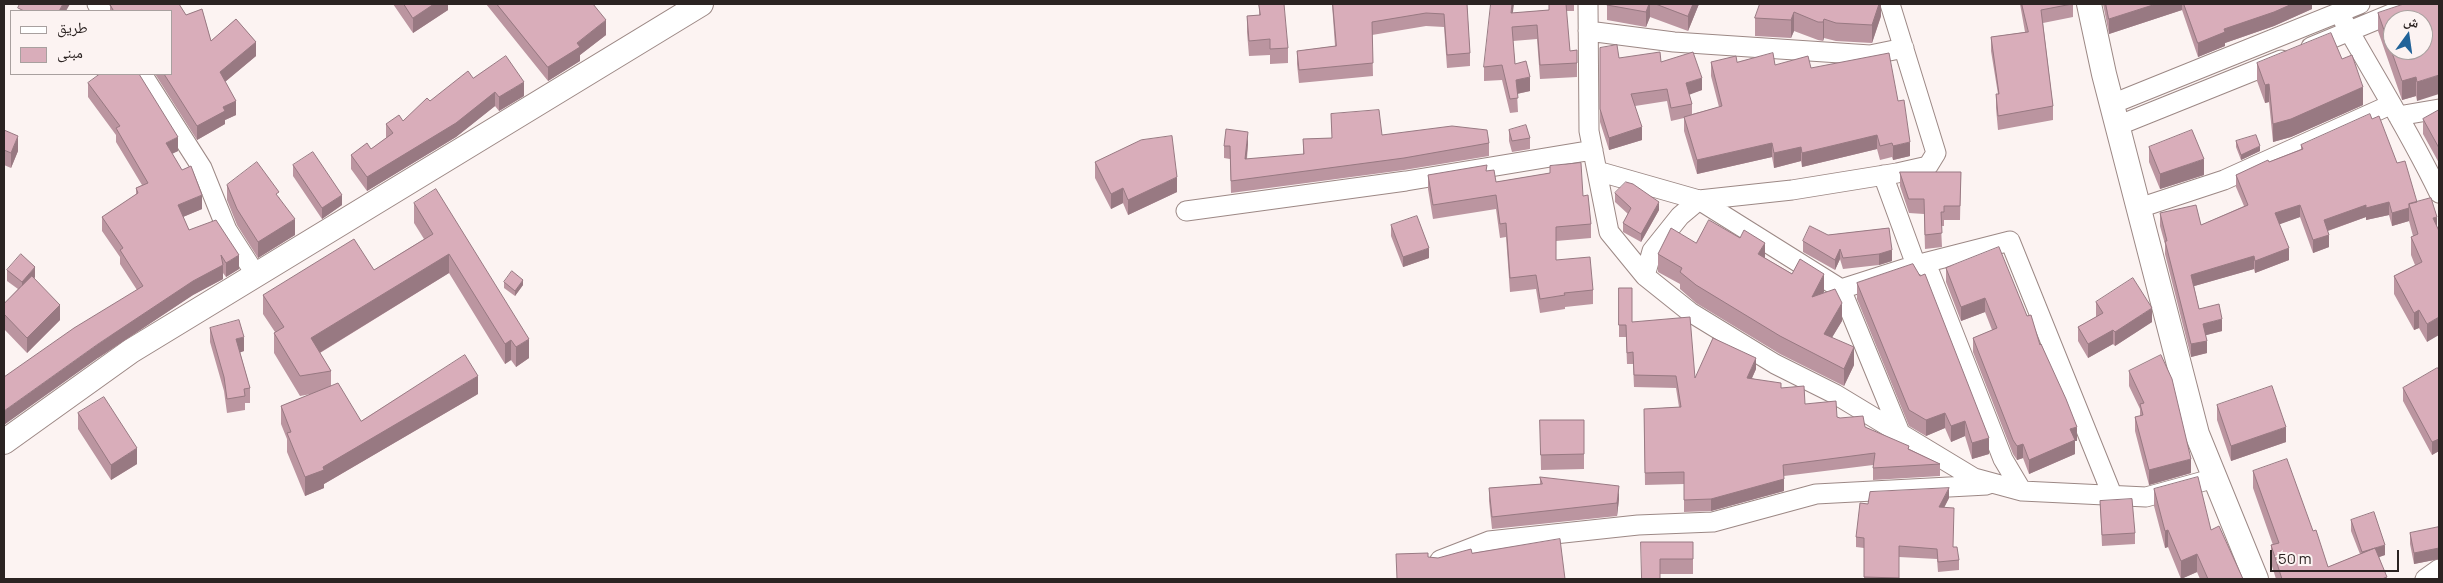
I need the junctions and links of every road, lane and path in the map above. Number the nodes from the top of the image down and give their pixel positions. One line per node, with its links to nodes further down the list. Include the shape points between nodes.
1 (701, 4): 23 (main road)
2 (1588, 4): 8 (street)
3 (1890, 4): 10 (street)
4 (2088, 4): 14 (main road)
5 (2360, 4): 7 (street)
6 (2415, 4): 9 (street)
7 (2336, 8): 9 (street); 14 (street)
8 (1588, 31): 10 (street, via 1674,42 1860,54); 15 (street, via 1589,131)
9 (2349, 32): 13 (street); 14 (street)
10 (1904, 48): 17 (street, via 1936,153 1928,166)
11 (143, 75): 23 (street, via 202,168 228,230)
12 (2439, 109): 13 (street)
13 (2394, 111): 18 (street, via 2415,142); 20 (street, via 2224,180)
14 (2114, 115): 20 (main road)
15 (1593, 150): 16 (street); 21 (street, via 1406,181)
16 (1597, 171): 19 (street); 24 (street, via 1609,232)
17 (1883, 175): 19 (street, via 1792,190); 22 (street)
18 (2439, 193)
19 (1699, 200): 24 (street, via 1680,216 1652,251); 25 (street)
20 (2138, 208): 28 (main road, via 2197,434)
21 (1186, 211)
22 (1921, 264): 25 (street); 30 (street, via 2003,459); 31 (street, via 2010,241)
23 (256, 275): 27 (main road, via 131,351)
24 (1645, 276): 26 (street, via 1690,312)
25 (1840, 289): 26 (street)
26 (1901, 434): 29 (street, via 1974,478)
27 (4, 442)
28 (2215, 478): 31 (street, via 2146,498); 34 (main road)
29 (1997, 484): 30 (street); 32 (street, via 1816,494 1713,522 1638,525 1489,541)
30 (2022, 491): 31 (street)
31 (2113, 497)
32 (1439, 561)
33 (2439, 569): 35 (street)
34 (2256, 579)
35 (2426, 579)

